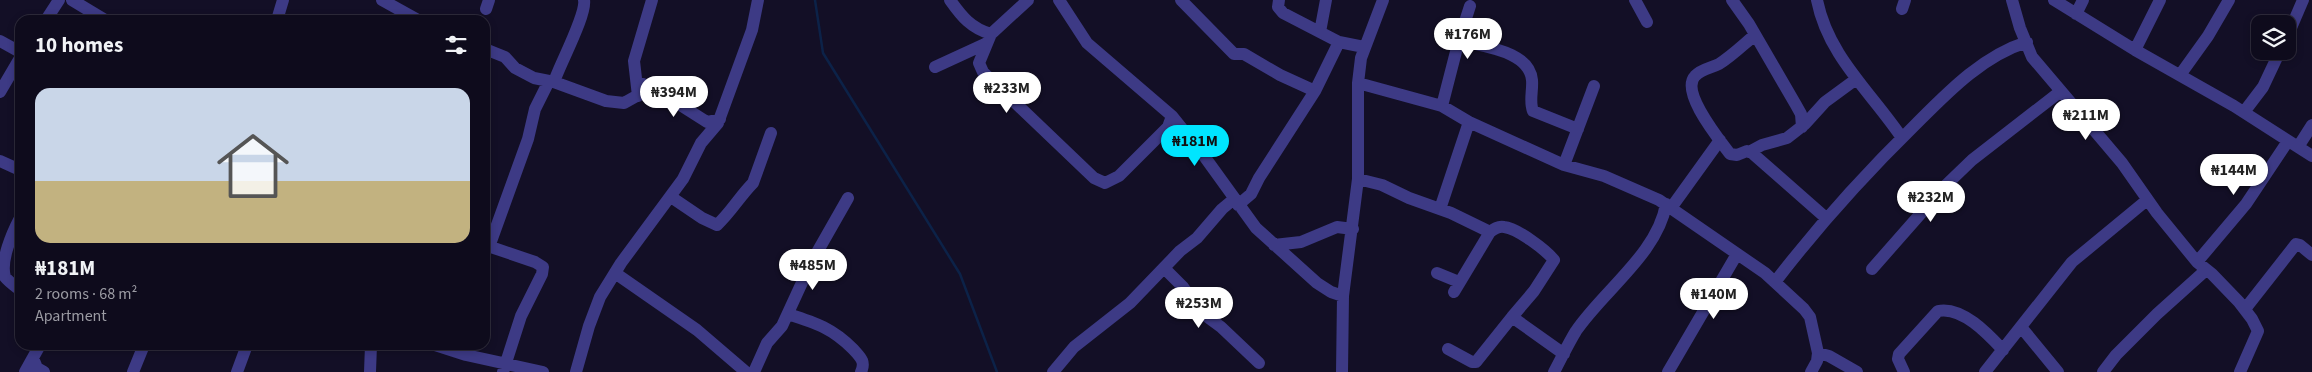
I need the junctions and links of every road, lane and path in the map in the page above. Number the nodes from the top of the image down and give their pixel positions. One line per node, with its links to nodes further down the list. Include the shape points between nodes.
1 (59, 0): 26 (street)
2 (72, 0): 27 (street)
3 (283, 0): 28 (street)
4 (584, 0): 49 (street, via 584,10)
5 (652, 0): 47 (street, via 634,62)
6 (758, 0): 63 (street, via 752,30 720,119)
7 (950, 0): 34 (street, via 962,17)
8 (1028, 0): 34 (street)
9 (1181, 0): 53 (street, via 1234,54 1244,54)
10 (1278, 0): 32 (street, via 1282,13)
11 (1326, 0): 32 (street)
12 (1383, 0): 39 (street)
13 (1636, 0): 31 (street)
14 (1732, 0): 33 (street)
15 (1817, 0): 48 (street, via 1826,32)
16 (2012, 0): 38 (street)
17 (2054, 0): 25 (street)
18 (2083, 0): 25 (street)
19 (2160, 0): 41 (street)
20 (2229, 0): 46 (street)
21 (2303, 0): 30 (street)
22 (387, 2): 29 (street)
23 (1065, 3): 60 (street, via 1087,43)
24 (1470, 6): 35 (street)
25 (2076, 14): 41 (street)
26 (49, 15)
27 (97, 15)
28 (278, 15)
29 (409, 15)
30 (2296, 16)
31 (1647, 22)
32 (1320, 32): 37 (street)
33 (1756, 34): 62 (street, via 1801,114); 67 (street, via 1691,82 1690,91 1696,104)
34 (988, 39): 45 (street); 60 (street, via 978,63 983,72 1100,181 1105,183 1119,176)
35 (1459, 40): 57 (street); 64 (street, via 1524,62 1532,80 1533,111)
36 (0, 41): 40 (street)
37 (1339, 42): 39 (street); 53 (street)
38 (2027, 42): 54 (street, via 2032,57); 66 (street, via 2008,48 1952,88)
39 (1364, 47): 50 (street)
40 (15, 49)
41 (2135, 50): 46 (street)
42 (490, 51): 49 (street, via 505,57 515,68 534,78)
43 (2276, 60): 58 (street, via 2263,87)
44 (15, 66): 55 (street)
45 (935, 67)
46 (2180, 75): 58 (street)
47 (636, 78): 52 (street); 56 (street)
48 (1855, 80): 62 (street, via 1825,102); 66 (street)
49 (552, 82): 56 (street, via 616,103); 85 (street, via 535,110 528,139)
50 (1358, 83): 57 (street); 74 (street)
51 (1594, 86): 64 (street)
52 (649, 89): 56 (street); 63 (street, via 663,94)
53 (1315, 91): 78 (street, via 1254,189)
54 (2061, 91): 77 (street, via 2122,163); 94 (street, via 1972,160)
55 (0, 92)
56 (638, 96)
57 (1442, 106): 59 (street)
58 (2244, 112): 68 (street)
59 (1469, 122): 72 (street); 79 (street)
60 (1173, 123): 78 (street, via 1204,156)
61 (2312, 125): 68 (street)
62 (1802, 127): 69 (street, via 1787,138)
63 (708, 128): 75 (street)
64 (1578, 129): 72 (street)
65 (771, 133): 75 (street, via 753,183 746,188 729,215 717,225)
66 (1902, 138): 81 (street)
67 (1720, 140): 69 (street, via 1732,155); 80 (street)
68 (2293, 144): 70 (street); 92 (street)
69 (1749, 152): 81 (street)
70 (2312, 156)
71 (0, 161): 73 (street)
72 (1564, 165): 80 (street, via 1639,190)
73 (15, 168)
74 (1358, 179): 79 (street, via 1382,185); 83 (street)
75 (671, 197): 95 (street)
76 (848, 198): 101 (street, via 811,263)
77 (2146, 200): 92 (street); 103 (street, via 2072,262)
78 (1236, 202): 87 (street); 93 (street, via 1222,209)
79 (1440, 209): 84 (street)
80 (1672, 209): 89 (street); 112 (street, via 1651,241 1576,331)
81 (1826, 218): 97 (street)
82 (15, 227): 86 (street)
83 (1354, 229): 87 (street, via 1337,227 1301,242); 99 (street)
84 (1490, 232): 96 (street, via 1456,287); 102 (street, via 1497,227 1507,227 1540,246 1554,260 1534,292)
85 (490, 238)
86 (6, 244): 91 (street); 98 (street, via 2,272)
87 (1274, 245): 99 (street, via 1317,283)
88 (490, 247): 115 (street, via 543,267)
89 (1737, 254): 97 (street); 130 (street)
90 (2312, 255): 100 (street, via 2296,244)
91 (0, 257)
92 (2201, 266): 100 (street); 135 (street)
93 (1165, 269): 114 (street, via 1202,314 1221,327); 127 (street, via 1130,304 1074,346)
94 (1872, 269)
95 (615, 273): 123 (street, via 595,308); 124 (street, via 697,330)
96 (1437, 273)
97 (1775, 282): 111 (street, via 1810,317)
98 (15, 286)
99 (1343, 296): 128 (street)
100 (2245, 309): 136 (street, via 2258,331)
101 (788, 314): 125 (street, via 767,343); 126 (street, via 838,334 862,358 864,366)
102 (1512, 316): 104 (street, via 1476,362); 112 (street)
103 (2021, 327): 110 (street); 134 (street)
104 (1448, 349)
105 (37, 350): 113 (street)
106 (142, 350): 119 (street)
107 (246, 350): 120 (street)
108 (371, 350): 121 (street)
109 (450, 350): 115 (street)
110 (2003, 350): 116 (street, via 1974,323 1950,310 1942,310 1903,349); 133 (street)
111 (1818, 353): 131 (street); 132 (street)
112 (1564, 354): 129 (street)
113 (33, 358): 117 (street); 118 (street)
114 (1259, 363)
115 (503, 367): 122 (street)
116 (1897, 370)
117 (25, 372)
118 (44, 372)
119 (133, 372)
120 (237, 372)
121 (370, 372)
122 (543, 372)
123 (576, 372)
124 (746, 372)
125 (754, 372)
126 (861, 372)
127 (1053, 372)
128 (1342, 372)
129 (1554, 372)
130 (1668, 372)
131 (1811, 372)
132 (1857, 372)
133 (1985, 372)
134 (2058, 372)
135 (2102, 372)
136 (2240, 372)

